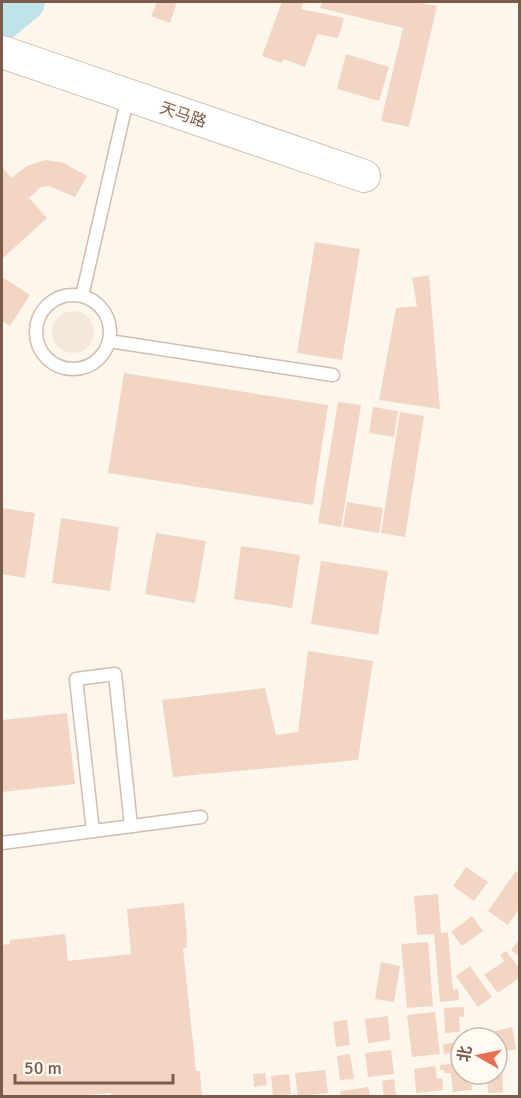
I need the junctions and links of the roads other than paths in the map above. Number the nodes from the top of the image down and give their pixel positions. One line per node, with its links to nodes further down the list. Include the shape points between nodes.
1 (9, 53): 2 (street, 天马路)
2 (128, 96): 3 (street, 天马路); 4 (lane)
3 (364, 176)
4 (82, 296): 5 (lane, via 104,310); 5 (lane, via 56,299 40,313 35,334 42,354 59,367 80,369 99,359)
5 (109, 341): 6 (lane)
6 (333, 375)
7 (201, 817): 8 (lane)
8 (131, 826): 9 (lane); 9 (lane, via 115,674 76,679)
9 (93, 831): 10 (lane)
10 (2, 843)

